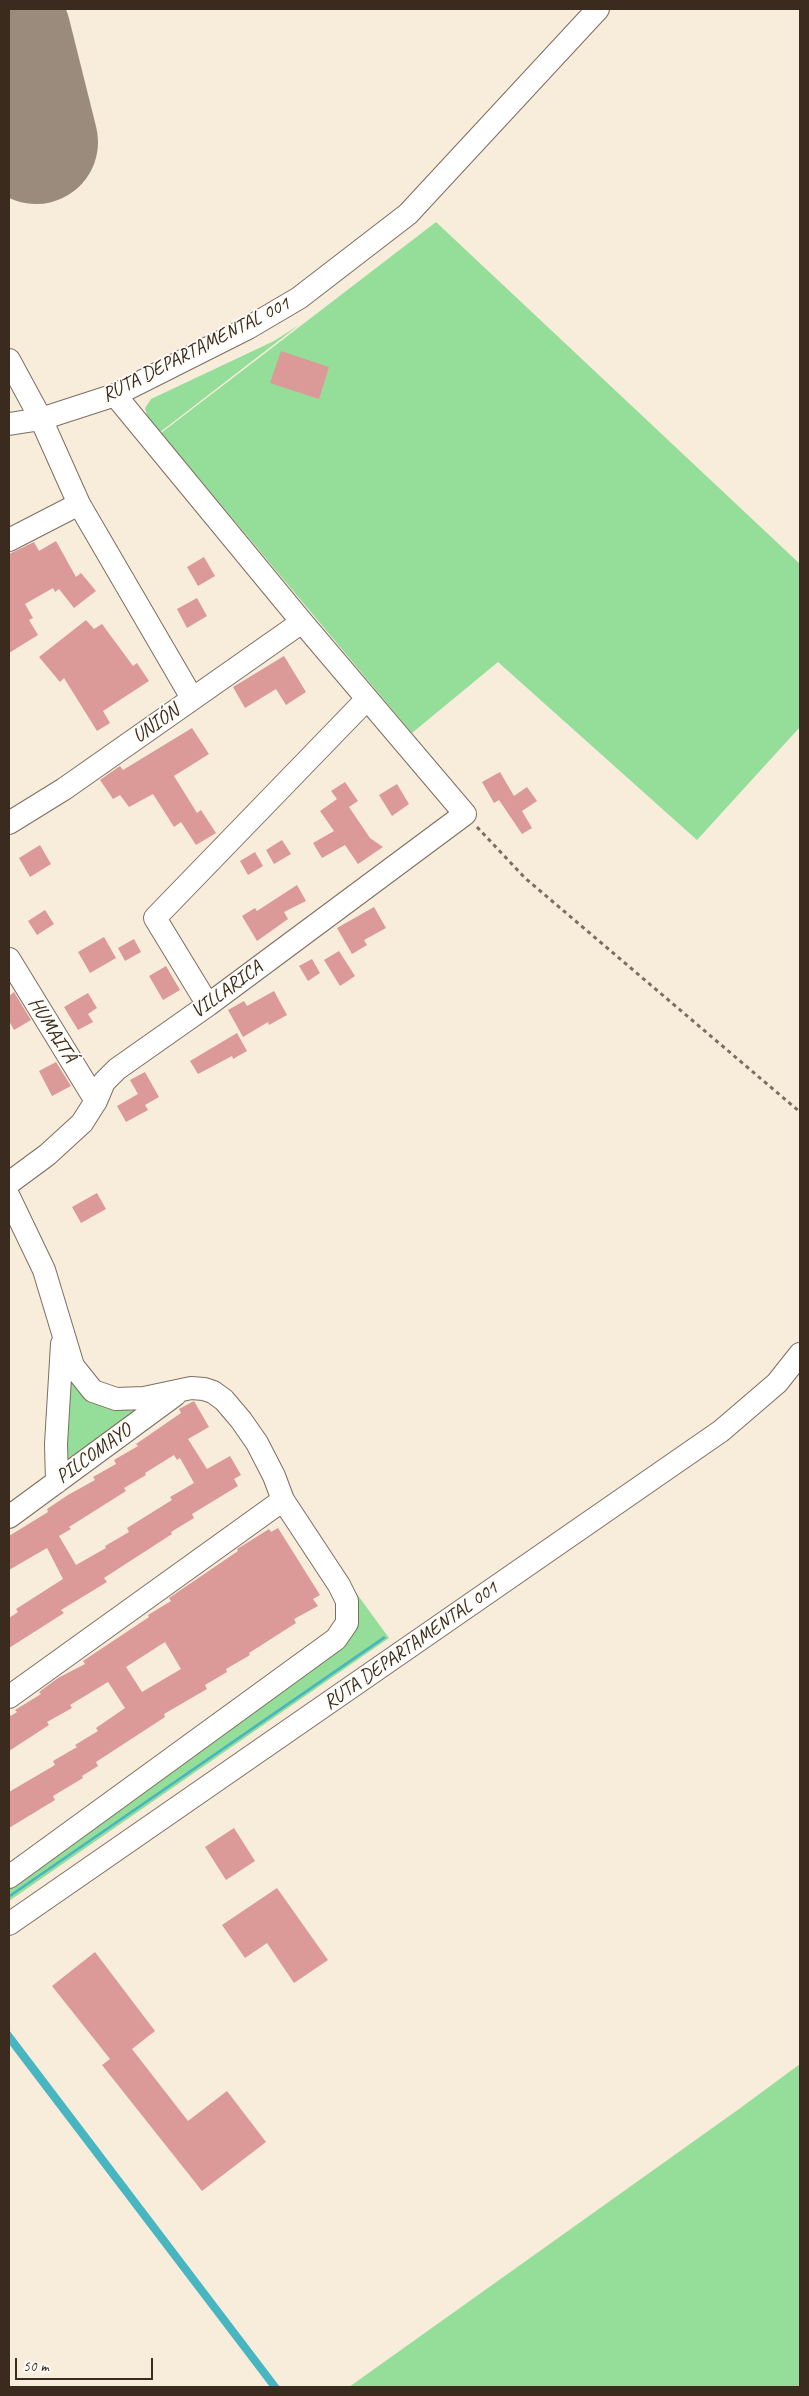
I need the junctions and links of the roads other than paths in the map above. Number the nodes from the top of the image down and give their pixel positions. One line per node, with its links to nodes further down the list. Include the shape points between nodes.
1 (598, 9): 3 (street, RUTA DEPARTAMENTAL 001, via 408,214 298,298 248,328)
2 (9, 360): 4 (street)
3 (115, 395): 4 (street, RUTA DEPARTAMENTAL 001); 8 (street)
4 (41, 419): 5 (street, RUTA DEPARTAMENTAL 001); 6 (street)
5 (9, 424)
6 (79, 504): 7 (street); 9 (street)
7 (9, 540)
8 (302, 622): 9 (street, UNIÓN); 10 (street)
9 (192, 698): 11 (street, UNIÓN)
10 (368, 699): 13 (street, via 155,918); 13 (street, VILLARICA, via 465,814)
11 (9, 824)
12 (9, 959): 14 (street, HUMAITÁ)
13 (208, 1005): 14 (street, VILLARICA, via 117,1068 104,1082)
14 (96, 1101): 15 (street, VILLARICA, via 82,1123)
15 (9, 1183)
16 (9, 1197): 17 (street, via 44,1270)
17 (64, 1333): 19 (street, via 73,1366 93,1391 116,1399 144,1398); 20 (street, via 57,1420)
18 (800, 1354): 25 (street, RUTA DEPARTAMENTAL 001, via 777,1383 720,1431)
19 (179, 1391): 20 (street, PILCOMAYO); 21 (street, via 204,1389 213,1392 231,1408 257,1443)
20 (57, 1482): 22 (street, PILCOMAYO)
21 (283, 1500): 23 (street); 24 (street, via 347,1601 347,1623 336,1639)
22 (9, 1517)
23 (9, 1697)
24 (9, 1877)
25 (9, 1924)

